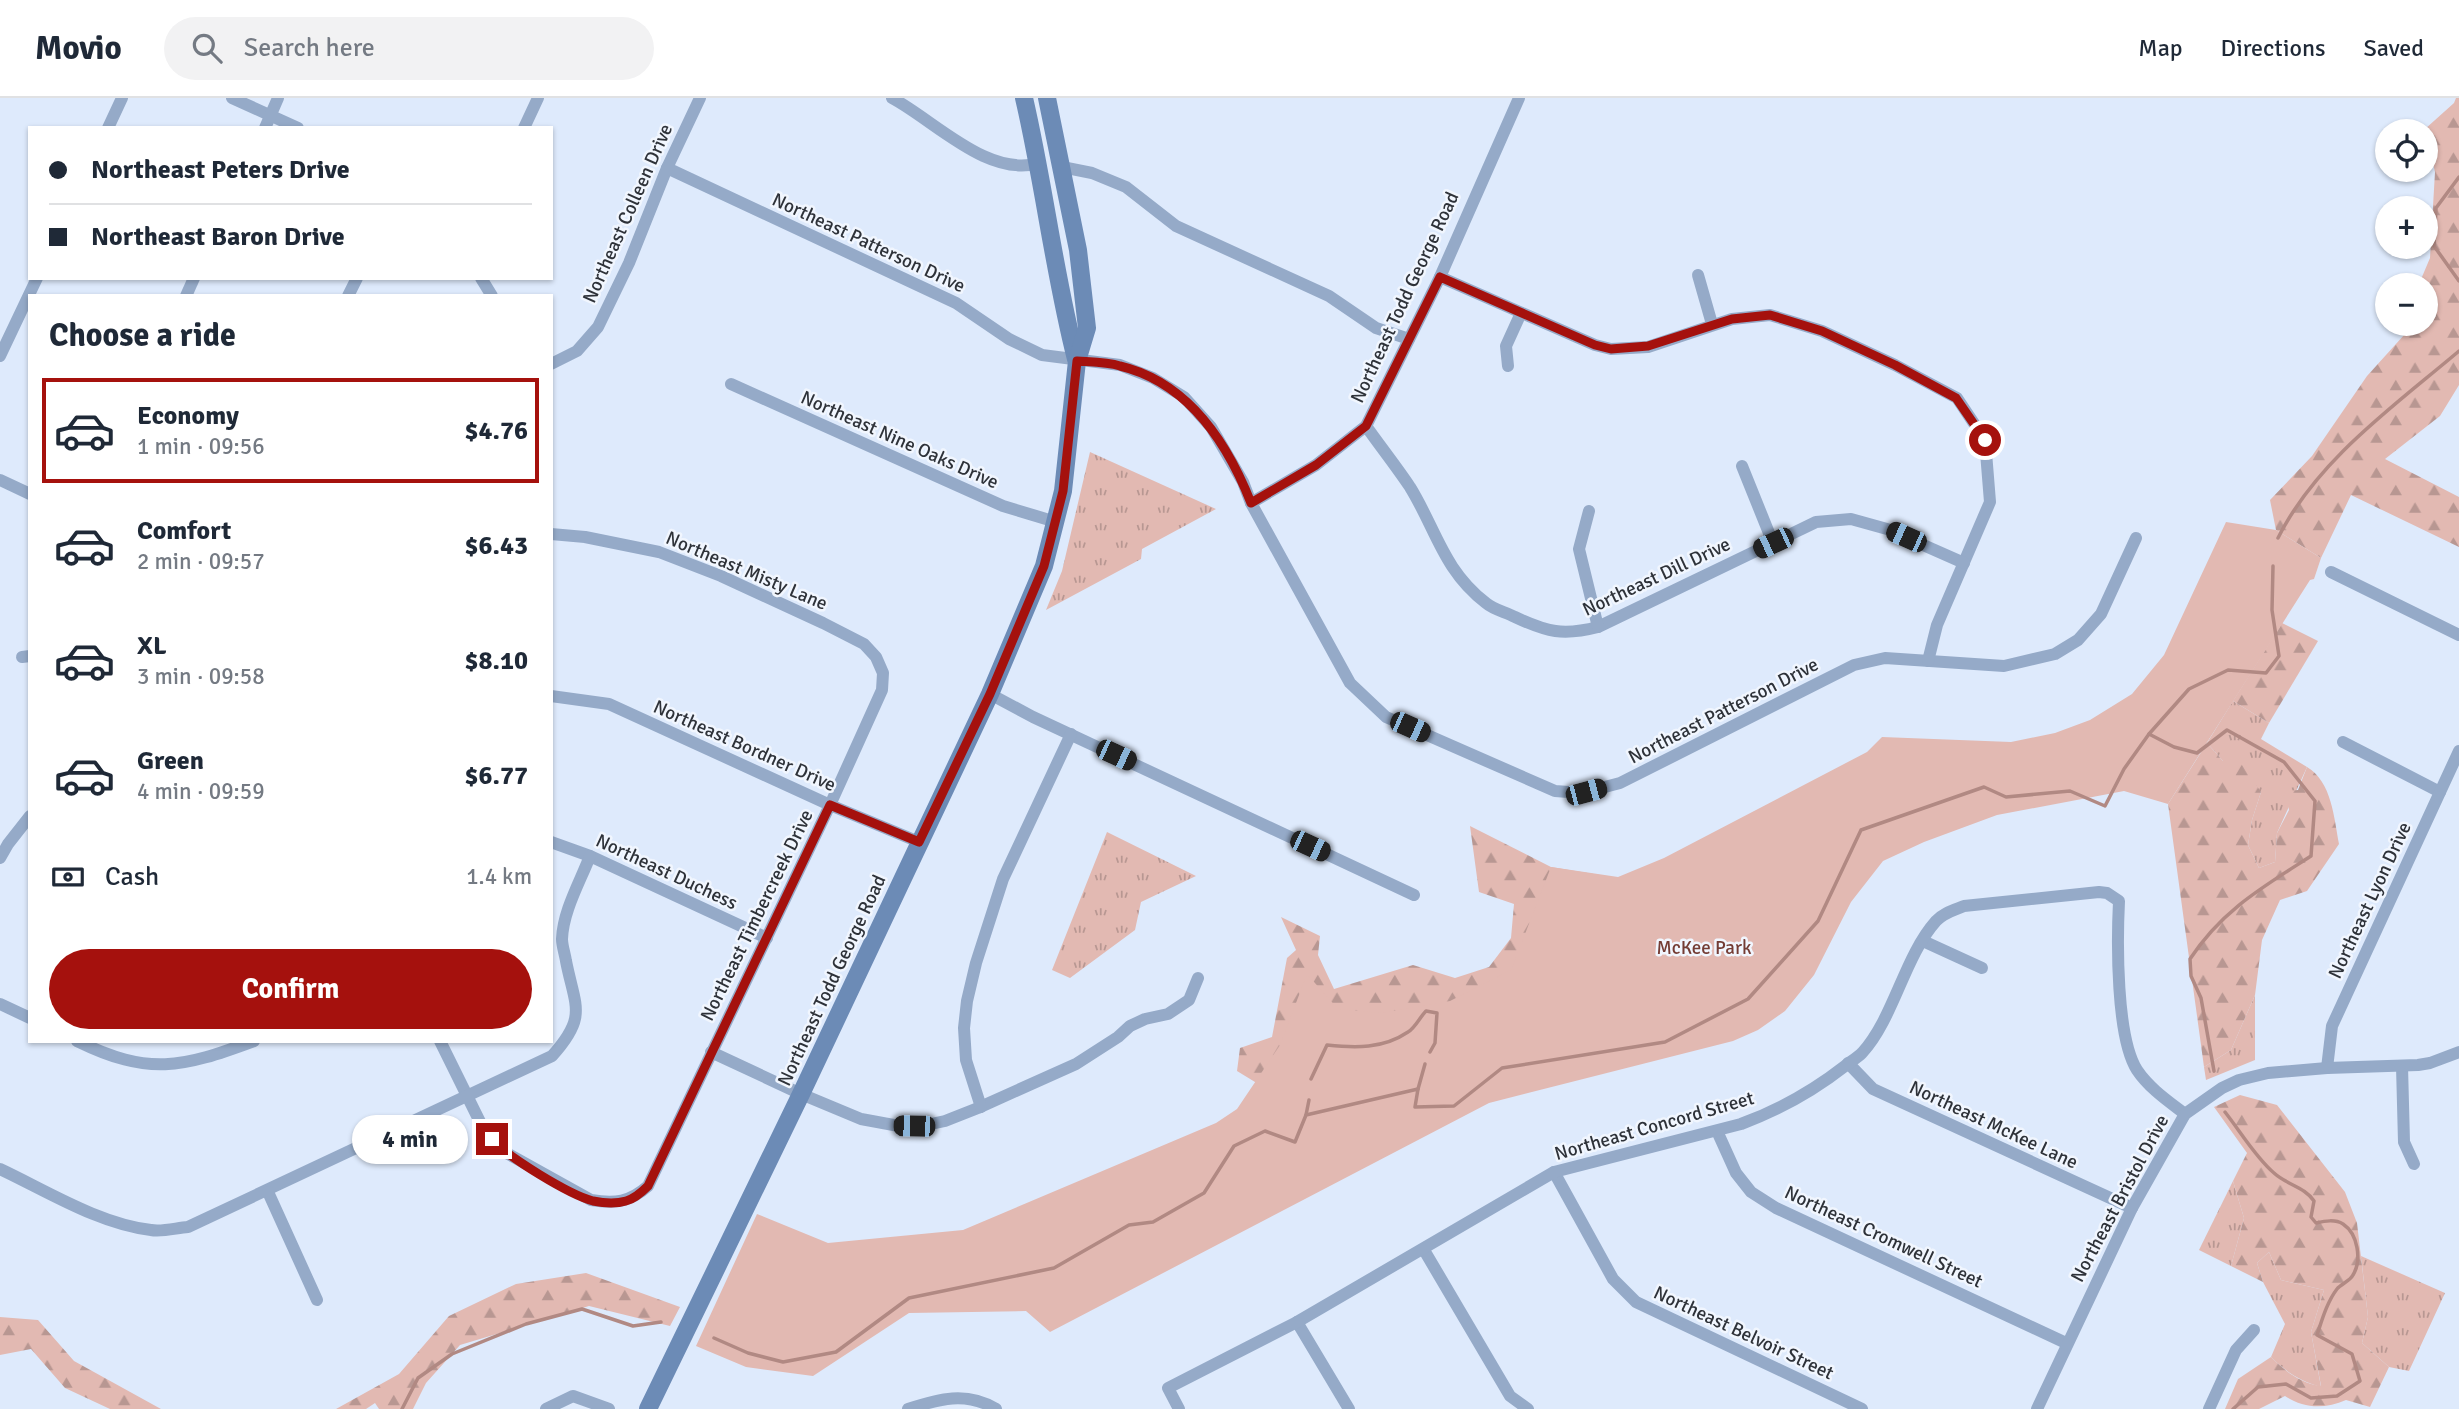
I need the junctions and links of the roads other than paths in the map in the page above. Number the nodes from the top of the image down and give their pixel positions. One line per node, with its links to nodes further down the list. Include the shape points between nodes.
1 (122, 98): 11 (street)
2 (232, 98): 10 (street)
3 (278, 98): 10 (street)
4 (538, 98): 13 (street)
5 (699, 98): 16 (street, Northeast Colleen Drive)
6 (892, 98): 14 (street, via 983,157 1012,166)
7 (1024, 98): 14 (main road)
8 (1046, 98): 15 (main road)
9 (1519, 98): 18 (street, Northeast Todd George Road)
10 (267, 122): 12 (street)
11 (109, 126)
12 (288, 126)
13 (525, 126)
14 (1039, 163): 24 (main road)
15 (1062, 167): 22 (street, via 1126,187 1175,226 1329,296 1376,328); 24 (main road, via 1087,328)
16 (667, 168): 24 (street, Northeast Patterson Drive, via 956,303 1009,340 1042,355); 25 (street, Northeast Colleen Drive, via 598,327 577,351)
17 (1698, 275): 21 (street)
18 (1440, 277): 20 (street); 22 (street, Northeast Todd George Road)
19 (28, 297): 23 (street)
20 (1521, 313): 21 (street, via 1611,349 1648,346); 26 (street, via 1506,346)
21 (1712, 324): 38 (street, via 1770,315 1834,337 1956,398 1985,440 1990,502)
22 (1409, 339): 28 (street, Northeast Todd George Road)
23 (0, 356)
24 (1077, 361): 32 (street, Northeast Patterson Drive, via 1120,365 1184,397 1211,427); 34 (main road, Northeast Todd George Road)
25 (553, 363)
26 (1508, 366)
27 (732, 384): 34 (street, Northeast Nine Oaks Drive, via 1003,506)
28 (1366, 426): 32 (street, Northeast Todd George Road, via 1316,465); 40 (street, Northeast Dill Drive, via 1411,489 1457,575 1487,605 1554,632)
29 (1742, 466): 37 (street)
30 (0, 480): 31 (street)
31 (28, 493)
32 (1251, 503): 43 (street, Northeast Patterson Drive, via 1350,683 1386,717 1555,791 1582,793 1619,783 1854,665 1885,658)
33 (1589, 511): 40 (street, via 1579,549)
34 (1056, 522): 44 (main road, Northeast Todd George Road, via 1044,566)
35 (553, 534): 42 (street, Northeast Misty Lane, via 659,552 823,623 864,644)
36 (2136, 538): 43 (street, Northeast Patterson Drive, via 2101,614 2067,647 2004,666)
37 (1773, 543): 38 (street, Northeast Dill Drive, via 1816,522 1851,519 1887,529); 40 (street, Northeast Dill Drive)
38 (1964, 563): 43 (street, via 1937,625)
39 (2330, 572): 41 (street)
40 (1598, 627)
41 (2459, 635)
42 (876, 657): 50 (street, Northeast Timbercreek Drive, via 883,673 882,690)
43 (1928, 661)
44 (990, 694): 46 (street); 53 (main road, Northeast Todd George Road)
45 (553, 696): 50 (street, Northeast Bordner Drive, via 609,704)
46 (1071, 734): 57 (street); 74 (street, via 1003,878 976,963 964,1028 966,1060)
47 (2343, 741): 49 (street)
48 (2459, 751): 49 (street, Northeast Lyon Drive)
49 (2440, 792): 71 (street, Northeast Lyon Drive, via 2332,1026)
50 (830, 805): 53 (street, Northeast Bordner Drive); 58 (street, Northeast Timbercreek Drive)
51 (28, 818): 52 (street)
52 (4, 841): 56 (street)
53 (919, 842): 72 (main road, Northeast Todd George Road)
54 (553, 843): 55 (street, Northeast Duchess)
55 (590, 856): 58 (street, Northeast Duchess); 73 (street, via 562,940 578,1015 567,1040 552,1056)
56 (0, 858)
57 (1414, 895)
58 (766, 938): 67 (street, Northeast Timbercreek Drive)
59 (1923, 940): 60 (street); 69 (street, Northeast Concord Street, via 1879,1026 1862,1053); 75 (street, Northeast Concord Street, via 1937,920 1964,906 2107,893 2119,901 2119,984 2131,1060 2143,1079)
60 (1982, 968)
61 (1198, 978): 74 (street, via 1189,1000 1168,1014 1145,1018 1076,1064)
62 (0, 1004): 63 (street)
63 (28, 1017)
64 (81, 1043): 65 (street, via 115,1058 156,1066 218,1055)
65 (249, 1043)
66 (441, 1043): 73 (street)
67 (711, 1052): 72 (street); 73 (street, Northeast Timbercreek Drive, via 648,1186 626,1201 591,1200 501,1150)
68 (2459, 1052): 70 (street, Northeast Bristol Drive, via 2430,1063)
69 (1848, 1063): 76 (street, Northeast Concord Street, via 1794,1100); 81 (street, Northeast McKee Lane, via 1873,1089)
70 (2402, 1066): 71 (street, Northeast Bristol Drive); 77 (street, via 2404,1142)
71 (2327, 1068): 75 (street, Northeast Bristol Drive, via 2239,1080)
72 (801, 1094): 74 (street, via 862,1119 899,1126 946,1121); 89 (main road, Northeast Todd George Road)
73 (466, 1095): 80 (street)
74 (981, 1107)
75 (2185, 1114): 81 (street, Northeast Bristol Drive)
76 (1717, 1131): 79 (street, Northeast Concord Street); 86 (street, Northeast Cromwell Street, via 1736,1173 1751,1192 1776,1208)
77 (2414, 1164)
78 (0, 1169): 80 (street, via 85,1210 153,1231 188,1227)
79 (1554, 1172): 82 (street, Northeast Concord Street); 95 (street, Northeast Belvoir Street, via 1613,1279 1636,1302)
80 (268, 1192): 83 (street)
81 (2132, 1208): 86 (street, Northeast Bristol Drive)
82 (1424, 1250): 84 (street, Northeast Concord Street); 94 (street, via 1510,1396)
83 (317, 1300)
84 (1297, 1322): 92 (street, Northeast Concord Street, via 1168,1388); 93 (street)
85 (2255, 1330): 97 (street, via 2236,1350)
86 (2066, 1343): 96 (street, Northeast Bristol Drive)
87 (546, 1409): 88 (street, via 573,1396)
88 (610, 1409)
89 (648, 1409)
90 (908, 1409): 91 (street, via 956,1397 980,1400)
91 (996, 1409)
92 (1179, 1409)
93 (1349, 1409)
94 (1528, 1409)
95 (1862, 1409)
96 (2036, 1409)
97 (2208, 1409)

